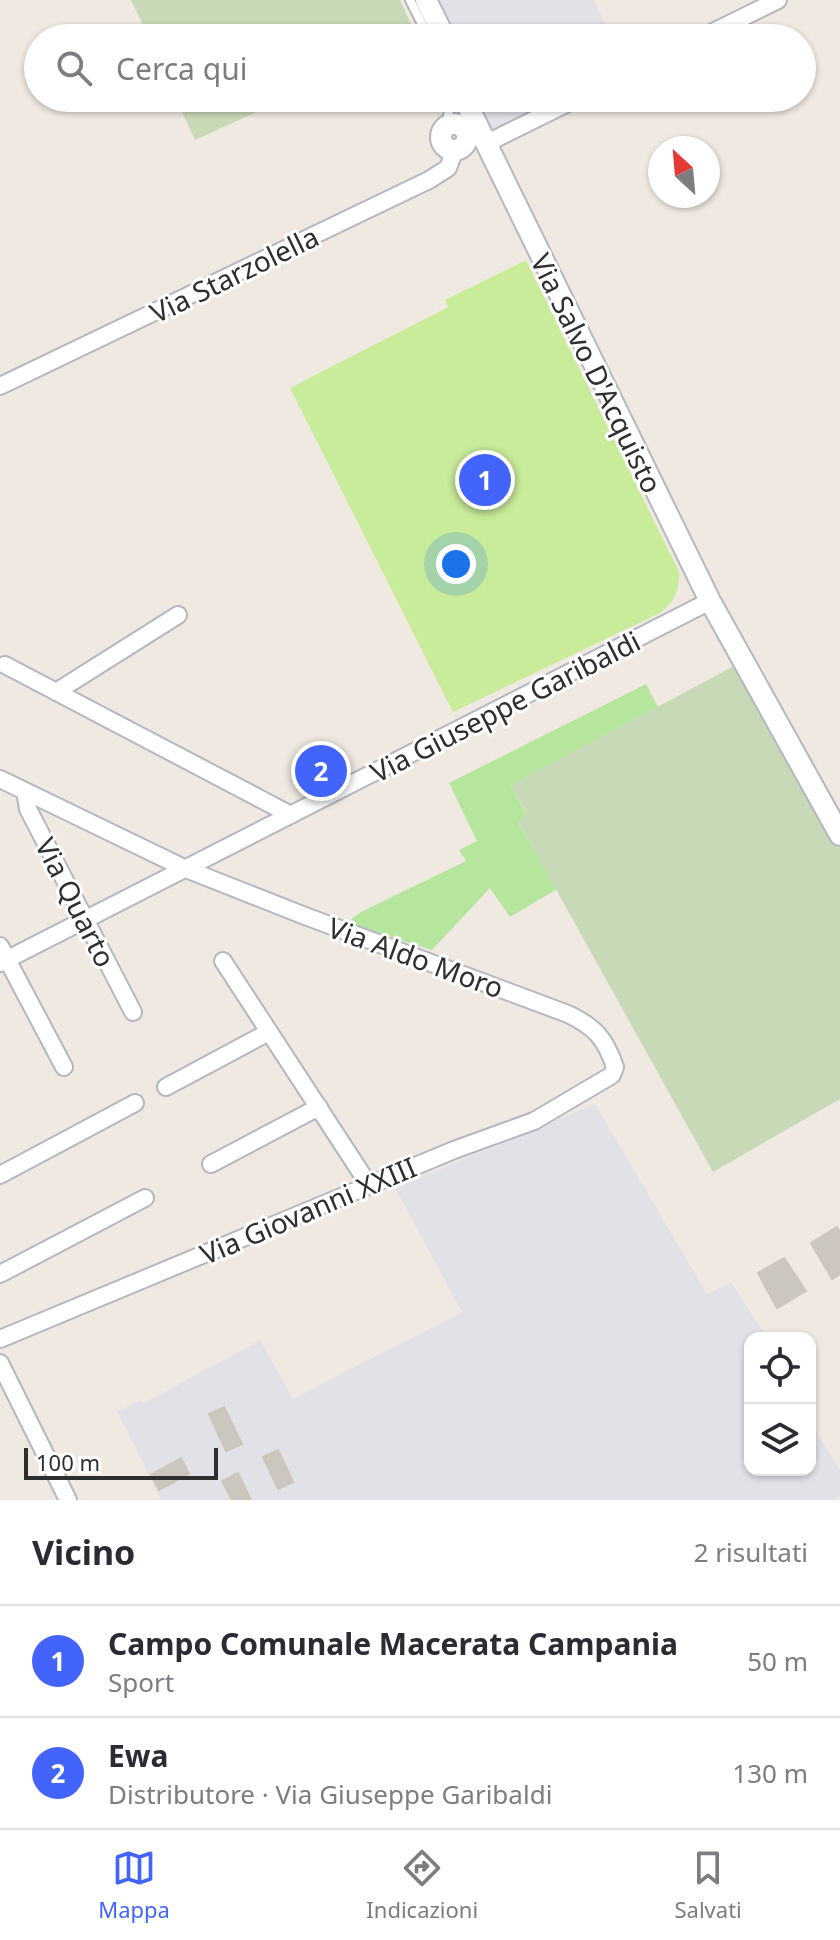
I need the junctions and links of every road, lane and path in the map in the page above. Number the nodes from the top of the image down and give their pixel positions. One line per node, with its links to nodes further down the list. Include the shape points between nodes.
1 (410, 0): 4 (lane)
2 (426, 0): 5 (street)
3 (778, 0): 6 (street)
4 (422, 24)
5 (438, 24)
6 (729, 24)
7 (460, 112): 10 (street, Via Salvo D'Acquisto)
8 (460, 112): 10 (street, Via Salvo D'Acquisto)
9 (537, 112): 10 (street)
10 (463, 137): 11 (street, Via Starzolella, via 448,168 429,180); 12 (street, Via Salvo D'Acquisto)
11 (0, 386)
12 (710, 601): 18 (street, Via Giuseppe Garibaldi); 19 (street, Via Salvo D'Acquisto)
13 (178, 615): 15 (street)
14 (5, 665): 15 (street)
15 (56, 692): 18 (street)
16 (0, 779): 17 (street, Via Aldo Moro)
17 (25, 791): 20 (street, Via Aldo Moro); 21 (street, Via Quarto, via 28,809)
18 (291, 815): 20 (street, Via Giuseppe Garibaldi)
19 (840, 835)
20 (186, 869): 21 (street, Via Giuseppe Garibaldi); 27 (street, Via Aldo Moro, via 583,1021 610,1051)
21 (86, 920): 22 (street, Via Giuseppe Garibaldi); 24 (street, Via Quarto)
22 (2, 956): 26 (street)
23 (223, 961): 25 (street)
24 (133, 1012)
25 (269, 1032): 28 (street); 30 (street)
26 (64, 1067)
27 (612, 1075): 33 (street, Via Giovanni XXIII, via 534,1121)
28 (166, 1087)
29 (135, 1103): 32 (street)
30 (319, 1107): 31 (street); 33 (street)
31 (211, 1164)
32 (0, 1175)
33 (369, 1185): 36 (street, Via Giovanni XXIII)
34 (145, 1198): 35 (street)
35 (0, 1274)
36 (0, 1339)
37 (0, 1363): 38 (street)
38 (68, 1500)

